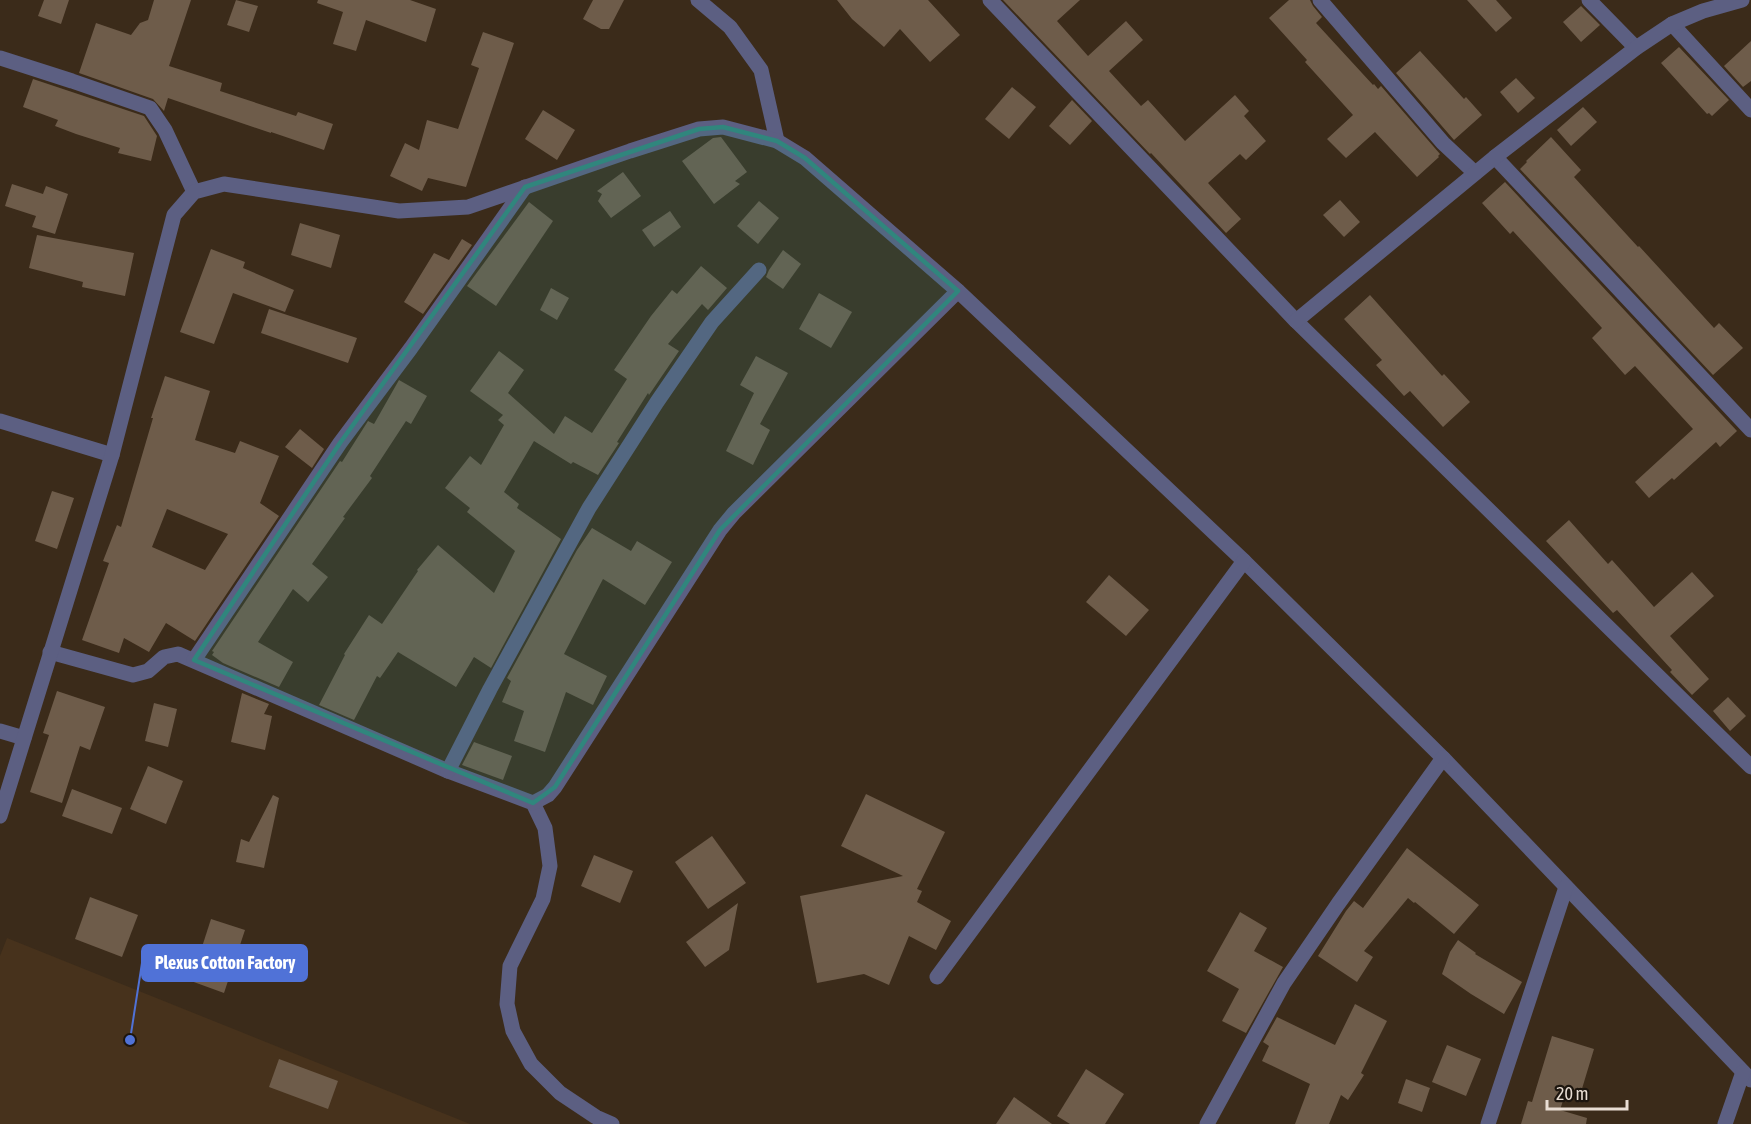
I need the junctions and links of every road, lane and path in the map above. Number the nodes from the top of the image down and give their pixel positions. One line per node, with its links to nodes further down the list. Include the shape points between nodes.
1 (698, 0): 10 (street, via 730,27 760,70)
2 (990, 0): 17 (street)
3 (1320, 0): 12 (street, via 1436,135)
4 (1590, 0): 7 (street)
5 (1742, 0): 6 (street, via 1703,10)
6 (1672, 24): 7 (street); 9 (street)
7 (1635, 48): 11 (street)
8 (0, 58): 14 (street, via 150,108 165,130)
9 (1751, 110)
10 (777, 141): 13 (street, via 723,127 699,129); 16 (street, via 805,158)
11 (1495, 157): 12 (street); 19 (street)
12 (1475, 173): 17 (street)
13 (525, 187): 14 (street, via 468,207 399,211 224,184); 23 (street, via 340,443)
14 (194, 192): 20 (street, via 174,215)
15 (759, 270): 28 (street, via 712,322 589,508)
16 (958, 291): 21 (street); 29 (street, via 727,521 555,787)
17 (1296, 321): 27 (street)
18 (0, 421): 20 (street)
19 (1751, 430)
20 (112, 455): 22 (street)
21 (1244, 561): 26 (street); 32 (street)
22 (50, 652): 23 (street, via 133,675 148,671 164,657 178,654); 25 (street)
23 (194, 660): 28 (street)
24 (0, 731): 25 (street)
25 (24, 738): 30 (street)
26 (1443, 758): 31 (street); 35 (street, via 1284,983)
27 (1751, 767)
28 (448, 771): 29 (street)
29 (533, 803): 34 (street, via 545,828 550,866 543,899 510,966 507,1004 513,1031 531,1064 560,1093)
30 (0, 814)
31 (1566, 887): 33 (street); 36 (street)
32 (937, 977)
33 (1747, 1076): 37 (street)
34 (612, 1124)
35 (1207, 1124)
36 (1488, 1124)
37 (1725, 1124)

